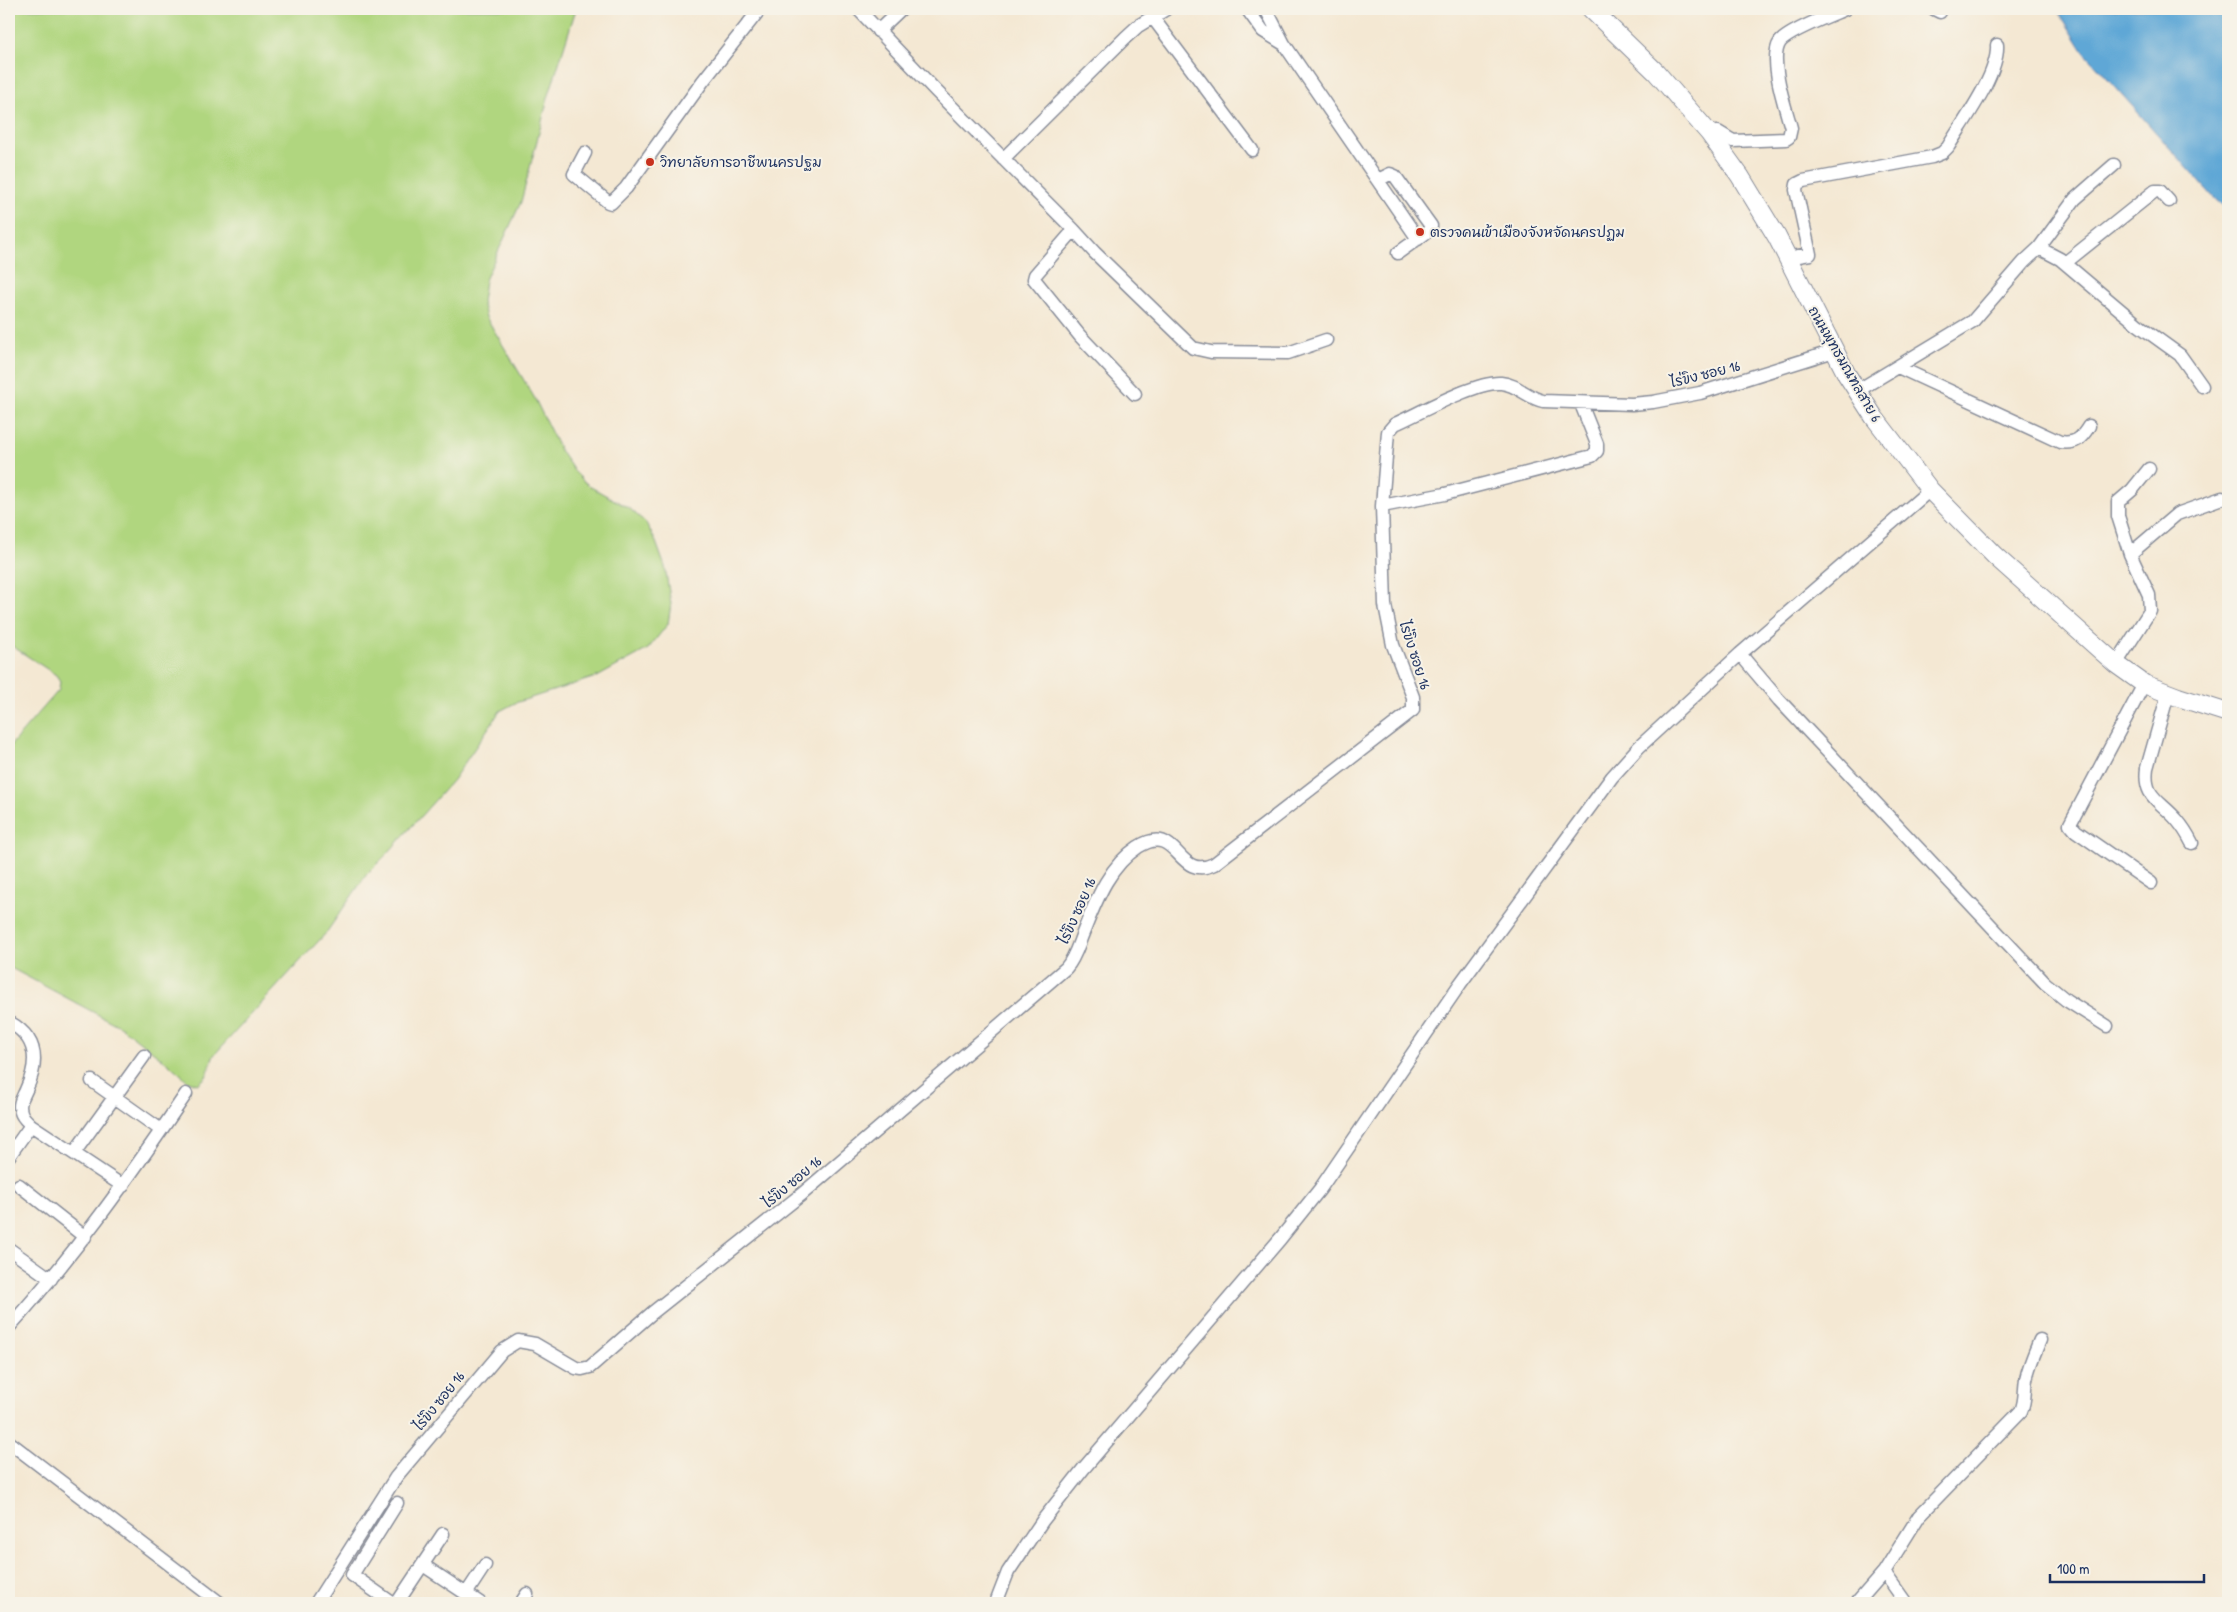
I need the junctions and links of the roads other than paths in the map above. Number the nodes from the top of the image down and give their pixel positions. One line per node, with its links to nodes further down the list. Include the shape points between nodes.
1 (760, 9): 15 (street, via 615,200 608,202 574,174)
2 (858, 9): 10 (street)
3 (901, 9): 10 (street)
4 (1166, 9): 9 (street)
5 (1247, 9): 11 (street, via 1263,31)
6 (1266, 9): 11 (street)
7 (1591, 9): 13 (main road, ถนนพุทธมณฑลสาย 6, via 1656,72)
8 (1845, 9): 13 (street, via 1790,34 1777,51 1776,66 1791,128 1789,137 1734,141 1718,132)
9 (1153, 18): 14 (street); 16 (street, via 1124,38)
10 (878, 30): 16 (street)
11 (1284, 44): 18 (street)
12 (1996, 46): 24 (street, via 1991,74 1942,153 1798,184 1796,190 1810,254)
13 (1710, 135): 24 (main road, ถนนพุทธมณฑลสาย 6, via 1758,202)
14 (1252, 150)
15 (585, 153)
16 (1003, 159): 20 (street)
17 (2114, 166): 22 (street, via 2075,199)
18 (1378, 180): 21 (street); 21 (street, via 1390,174 1395,176 1431,226)
19 (2169, 201): 25 (street, via 2160,191 2155,191)
20 (1074, 230): 26 (street, via 1193,348 1211,352 1288,353); 31 (street, via 1034,279 1080,336)
21 (1418, 239): 23 (street)
22 (2039, 248): 25 (street); 28 (street, via 1973,321)
23 (1398, 253)
24 (1787, 258): 27 (main road, ถนนพุทธมณฑลสาย 6)
25 (2066, 263): 29 (street, via 2137,324 2180,355)
26 (1326, 340)
27 (1834, 351): 30 (main road, ถนนพุทธมณฑลสาย 6); 32 (street, ไร่ขิง ซอย 16, via 1700,393 1632,404)
28 (1898, 367): 30 (street); 33 (street, via 2060,442 2080,440)
29 (2202, 386)
30 (1857, 391): 35 (main road, ถนนพุทธมณฑลสาย 6, via 1894,446)
31 (1135, 394)
32 (1582, 404): 37 (street, via 1597,444 1597,451 1592,456 1445,494); 37 (street, ไร่ขิง ซอย 16, via 1534,399 1511,385 1491,383 1395,424 1388,432)
33 (2090, 426)
34 (2149, 469): 38 (street, via 2118,502 2118,516)
35 (1930, 490): 39 (street); 40 (main road, ถนนพุทธมณฑลสาย 6, via 1995,556)
36 (2222, 498): 38 (street, via 2177,514)
37 (1382, 506): 70 (street, ไร่ขิง ซอย 16, via 1388,624 1413,697 1414,710 1210,866 1193,867 1168,843 1158,839 1132,852 1108,879 1074,957 1066,968 802,1194 652,1313 590,1367 576,1368 535,1344 518,1342 502,1351 396,1477)
38 (2130, 554): 40 (street, via 2149,595 2150,611)
39 (1740, 654): 47 (street, via 2045,983); 75 (street, via 1639,747 1612,777 1460,984 1320,1189 1043,1520 1008,1572)
40 (2116, 664): 41 (main road, ถนนพุทธมณฑลสาย 6)
41 (2144, 684): 42 (main road, ถนนพุทธมณฑลสาย 6); 45 (street, via 2070,824 2099,848)
42 (2173, 696): 43 (main road, ถนนพุทธมณฑลสาย 6); 44 (street, via 2145,780 2148,791 2176,819)
43 (2228, 713)
44 (2192, 843)
45 (2151, 882)
46 (9, 1022): 52 (street, via 26,1035 35,1053 30,1081 20,1104 23,1116)
47 (2107, 1026)
48 (144, 1056): 51 (street)
49 (92, 1081): 51 (street)
50 (186, 1094): 53 (street)
51 (115, 1096): 53 (street); 54 (street)
52 (31, 1125): 54 (street); 55 (street)
53 (161, 1130): 57 (street)
54 (74, 1153): 57 (street)
55 (9, 1156)
56 (19, 1186): 58 (street)
57 (123, 1186): 58 (street)
58 (85, 1236): 60 (street)
59 (9, 1249): 60 (street)
60 (51, 1279): 61 (street)
61 (9, 1326)
62 (2040, 1340): 68 (street, via 2028,1371 2026,1397 2021,1411 1919,1516)
63 (9, 1442): 71 (street)
64 (397, 1503): 72 (street, via 352,1575)
65 (443, 1534): 66 (street)
66 (423, 1565): 69 (street); 73 (street)
67 (485, 1565): 69 (street)
68 (1884, 1572): 76 (street); 77 (street)
69 (466, 1594): 74 (street)
70 (322, 1601)
71 (220, 1603)
72 (392, 1603)
73 (397, 1603)
74 (480, 1603)
75 (996, 1603)
76 (1858, 1603)
77 (1906, 1603)

